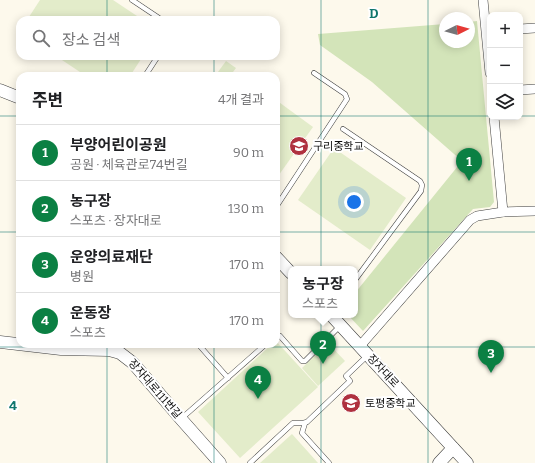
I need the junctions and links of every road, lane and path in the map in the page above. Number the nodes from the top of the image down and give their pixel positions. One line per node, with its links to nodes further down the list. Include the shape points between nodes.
1 (132, 0): 3 (lane)
2 (483, 0): 4 (street)
3 (156, 16)
4 (487, 25)
5 (535, 28): 6 (street)
6 (523, 29)
7 (155, 60): 8 (lane)
8 (148, 72)
9 (314, 73): 16 (lane, via 345,94 347,99)
10 (535, 89): 12 (street)
11 (0, 90): 13 (street)
12 (523, 90)
13 (16, 96)
14 (494, 120): 18 (street)
15 (343, 129): 21 (lane, via 420,181 422,187)
16 (280, 201)
17 (535, 210): 18 (street)
18 (503, 212): 27 (street, via 477,216 470,220)
19 (280, 261): 20 (street)
20 (288, 270)
21 (358, 276)
22 (334, 318): 23 (street, 장자대로)
23 (341, 326): 24 (lane, via 305,361 302,361); 27 (street, 장자대로)
24 (280, 336)
25 (0, 342): 26 (street, 장자대로111번길)
26 (16, 344)
27 (360, 346): 31 (street, 장자대로)
28 (52, 348): 33 (street, 장자대로111번길, via 109,350 120,353 132,363)
29 (202, 348): 32 (lane)
30 (262, 348): 32 (lane)
31 (368, 355): 34 (lane, via 346,375 350,381); 35 (street, 장자대로)
32 (228, 378): 33 (lane)
33 (181, 419): 36 (street, 장자대로111번길)
34 (305, 423): 37 (lane, via 293,423); 38 (lane, via 302,433)
35 (453, 448): 39 (street); 40 (street, 장자대로)
36 (220, 463)
37 (250, 463)
38 (329, 463)
39 (439, 463)
40 (467, 463)

